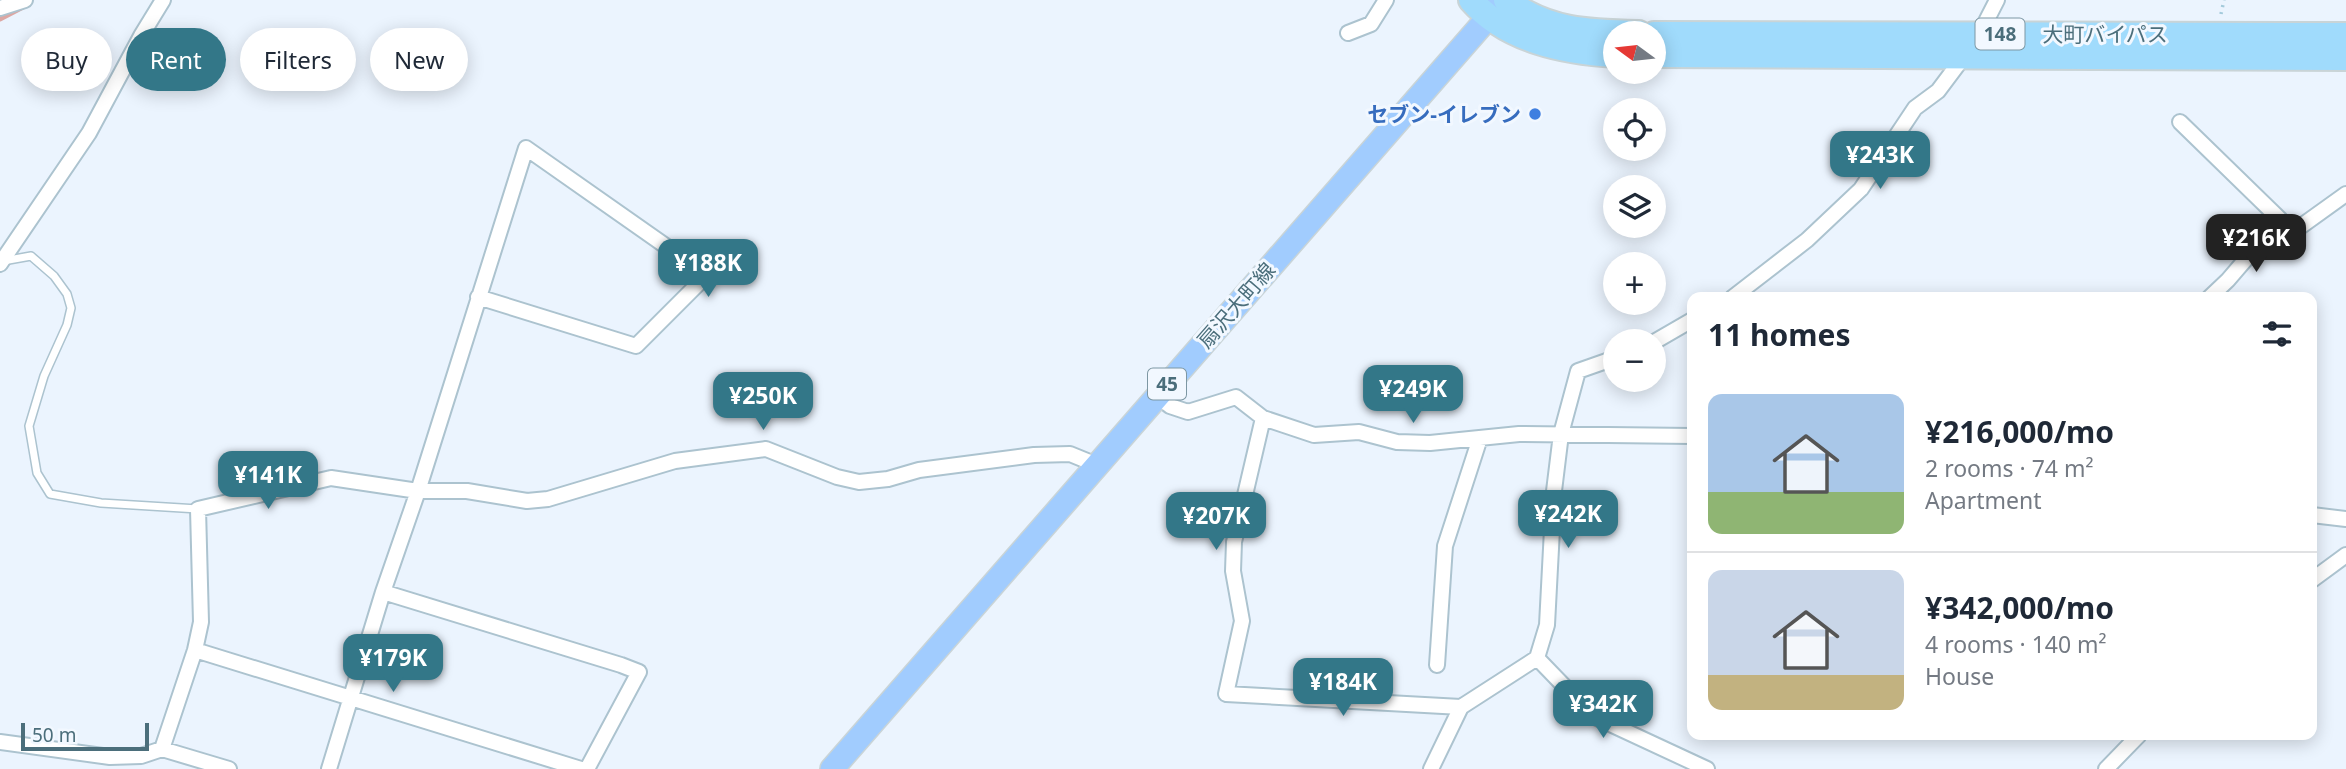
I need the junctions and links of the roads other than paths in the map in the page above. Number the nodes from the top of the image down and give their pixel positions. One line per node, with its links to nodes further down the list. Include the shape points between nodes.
1 (25, 0): 6 (street)
2 (163, 0): 19 (street, via 89,133)
3 (1386, 0): 8 (street, via 1371,24)
4 (1997, 0): 10 (street)
5 (1492, 4): 7 (highway, via 1548,23); 12 (highway, via 1515,32 1551,46); 26 (main road, 扇沢大町線 / 45)
6 (0, 8)
7 (1603, 32)
8 (1348, 33)
9 (1666, 34): 10 (highway, 大町バイパス / 148)
10 (1981, 34): 11 (highway, 大町バイパス / 148); 14 (street)
11 (2346, 35)
12 (1603, 54)
13 (1666, 55): 14 (highway, 大町バイパス / 148)
14 (1965, 55): 15 (highway, 大町バイパス / 148); 20 (street, via 1938,91 1914,108 1861,189)
15 (2346, 58)
16 (2180, 122): 18 (street)
17 (2346, 194): 18 (street)
18 (2293, 232): 21 (street, via 2258,246)
19 (1, 262): 33 (lane, via 31,256 54,276 71,308 29,426 37,473 50,495)
20 (1747, 292)
21 (2215, 292)
22 (478, 297): 22 (street, via 526,148 707,275 636,346); 32 (street)
23 (1687, 323): 24 (street)
24 (1666, 335)
25 (1603, 363): 28 (street, via 1578,372)
26 (1157, 396): 27 (street, via 1188,412 1236,397); 31 (main road, 扇沢大町線 / 45)
27 (1263, 418): 30 (street, via 1314,435 1359,432 1396,442 1430,443); 43 (street, via 1234,542 1233,571 1242,621 1226,694)
28 (1561, 433): 29 (street); 30 (street); 40 (street, via 1547,625)
29 (1687, 436)
30 (1480, 438): 41 (street, via 1445,547)
31 (1097, 465): 32 (street, via 1070,454 1034,456 859,482 766,449 675,461 548,499); 52 (main road, 扇沢大町線 / 45)
32 (418, 491): 33 (street, via 331,478); 38 (street)
33 (198, 509): 39 (street, via 201,622)
34 (2317, 516): 35 (street)
35 (2346, 519)
36 (2346, 555): 37 (street)
37 (2317, 576)
38 (383, 592): 42 (street); 51 (street, via 639,672)
39 (195, 650): 42 (street); 46 (street)
40 (1537, 658): 43 (street); 54 (street, via 1593,716)
41 (1437, 665)
42 (351, 699): 49 (street); 50 (street)
43 (1461, 707): 53 (street)
44 (2134, 740): 55 (street)
45 (0, 741): 47 (street)
46 (162, 749): 47 (street); 48 (street)
47 (140, 762)
48 (229, 769)
49 (329, 769)
50 (581, 769)
51 (587, 769)
52 (832, 769)
53 (1431, 769)
54 (1707, 769)
55 (2106, 769)

